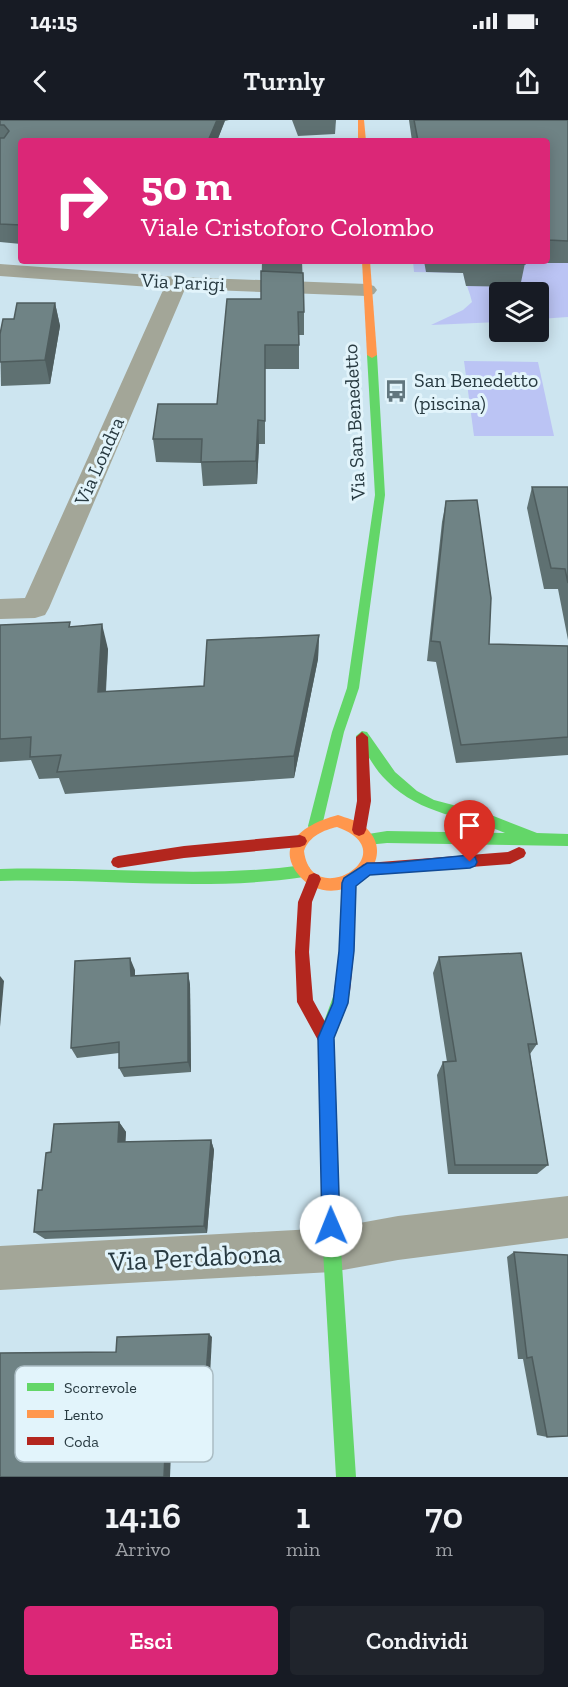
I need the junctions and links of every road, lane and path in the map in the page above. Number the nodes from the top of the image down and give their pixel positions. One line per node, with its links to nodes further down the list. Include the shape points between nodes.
1 (361, 120): 2 (main road)
2 (362, 138)
3 (366, 264): 6 (main road, Via San Benedetto)
4 (0, 270): 5 (street, Via Parigi)
5 (177, 283): 6 (street, Via Parigi); 7 (street, Via Londra, via 35,608)
6 (367, 290): 8 (main road, Via San Benedetto, via 380,495)
7 (0, 609)
8 (353, 688): 9 (main road, Via San Benedetto); 10 (main road, Via San Benedetto)
9 (360, 726): 11 (main road, Via San Benedetto); 14 (main road, via 383,769 422,801 444,811 485,819)
10 (315, 826): 11 (main road, via 338,822); 13 (main road)
11 (363, 834): 14 (main road); 15 (main road, via 370,859)
12 (568, 840): 14 (main road)
13 (300, 841): 16 (main road, via 184,852); 18 (main road, via 299,862)
14 (540, 841): 15 (main road, via 510,858)
15 (367, 869): 19 (main road)
16 (54, 873): 17 (main road); 18 (main road, via 212,882)
17 (0, 875)
18 (309, 875): 19 (main road, via 337,885); 20 (main road, via 302,952 305,1002)
19 (349, 883): 20 (main road, via 347,951 340,1003)
20 (326, 1038): 22 (main road)
21 (568, 1217): 22 (street, Via Perdabona)
22 (332, 1250): 23 (street, Via Perdabona); 24 (main road)
23 (0, 1268)
24 (346, 1477)

